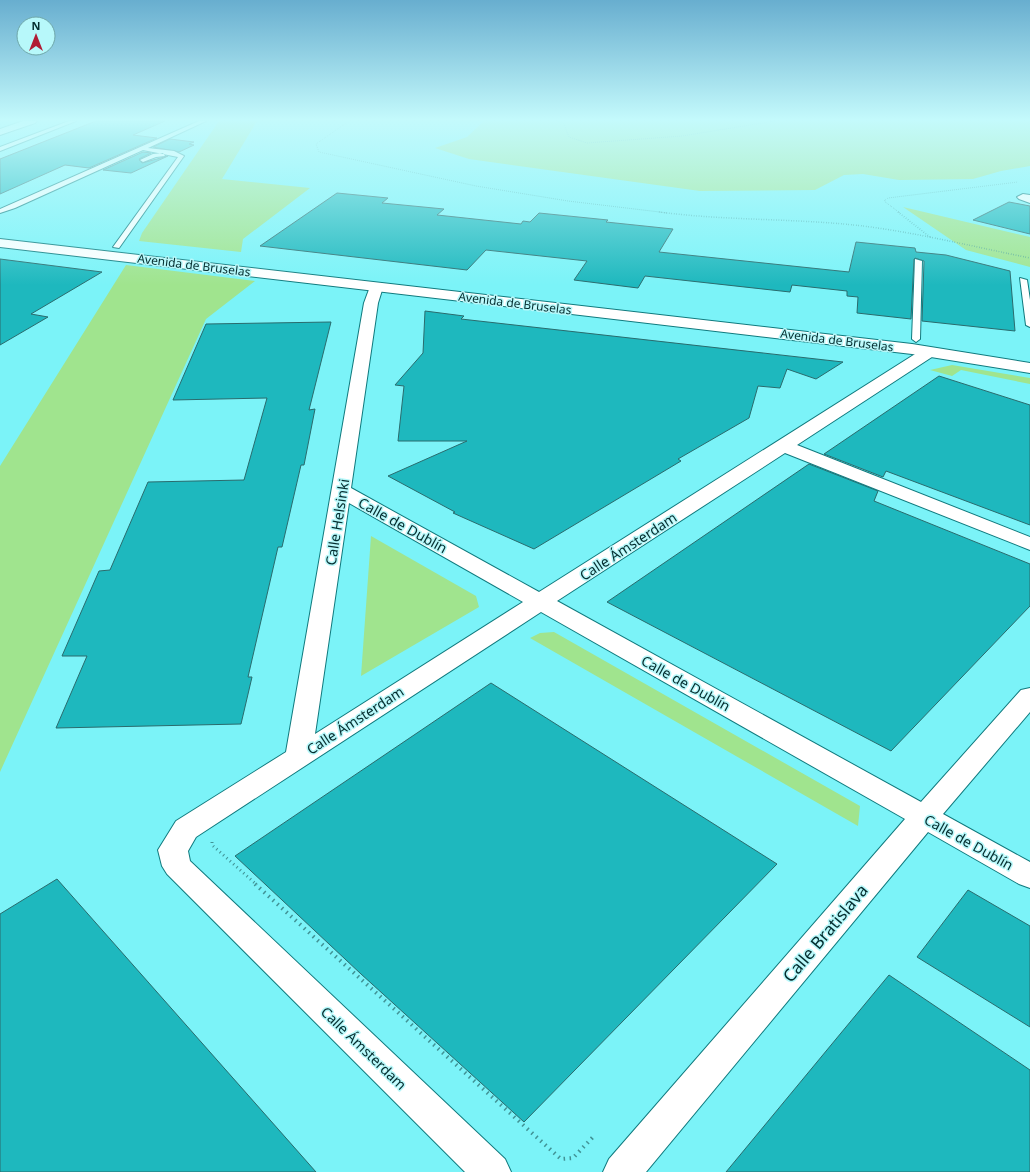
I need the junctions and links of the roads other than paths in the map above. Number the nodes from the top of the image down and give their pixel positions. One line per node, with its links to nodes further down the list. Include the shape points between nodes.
1 (81, 176): 3 (lane)
2 (166, 176): 6 (lane)
3 (0, 211)
4 (0, 233): 6 (street, Avenida de Bruselas)
5 (0, 243): 6 (street, Avenida de Bruselas)
6 (112, 251): 9 (street, Avenida de Bruselas)
7 (918, 261): 11 (lane)
8 (1023, 280): 10 (lane)
9 (380, 282): 11 (street, Avenida de Bruselas); 15 (street, Calle Helsinki, via 372,302)
10 (1030, 325)
11 (926, 344): 12 (street, Avenida de Bruselas); 13 (street, Avenida de Bruselas); 14 (street, Calle Ámsterdam)
12 (1030, 356)
13 (1030, 368)
14 (783, 446): 16 (street); 17 (street, Calle Ámsterdam)
15 (342, 491): 17 (street, Calle de Dublín); 19 (street, Calle Helsinki)
16 (1030, 544)
17 (541, 602): 19 (street, Calle Ámsterdam); 20 (street, Calle de Dublín)
18 (1030, 696): 20 (street, Calle Bratislava)
19 (298, 757): 22 (street, Calle Ámsterdam, via 186,829 173,850 177,866)
20 (924, 817): 21 (street, Calle de Dublín); 23 (street, Calle Bratislava)
21 (1030, 876)
22 (492, 1172)
23 (622, 1172)

